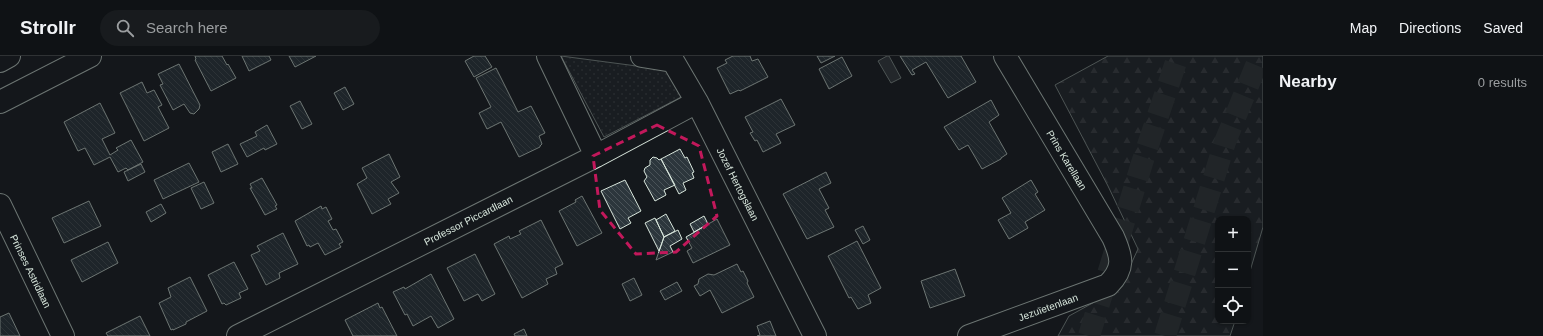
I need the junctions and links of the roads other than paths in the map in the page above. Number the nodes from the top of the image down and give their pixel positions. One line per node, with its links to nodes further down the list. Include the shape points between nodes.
1 (9, 56): 6 (street)
2 (90, 56): 7 (street)
3 (548, 56): 9 (street)
4 (642, 56): 8 (street, Jozef Hertogslaan, via 672,61)
5 (1005, 56): 11 (street, Prins Karellaan, via 1113,237 1121,260)
6 (0, 61)
7 (0, 102)
8 (697, 102): 9 (street, Professor Piccardlaan); 14 (street, Jozef Hertogslaan)
9 (596, 156): 13 (street, Professor Piccardlaan)
10 (0, 205): 12 (street, Prinses Astridlaan)
11 (1120, 268): 15 (street, Jezuïetenlaan, via 1108,285)
12 (63, 336)
13 (238, 336)
14 (814, 336)
15 (969, 336)

